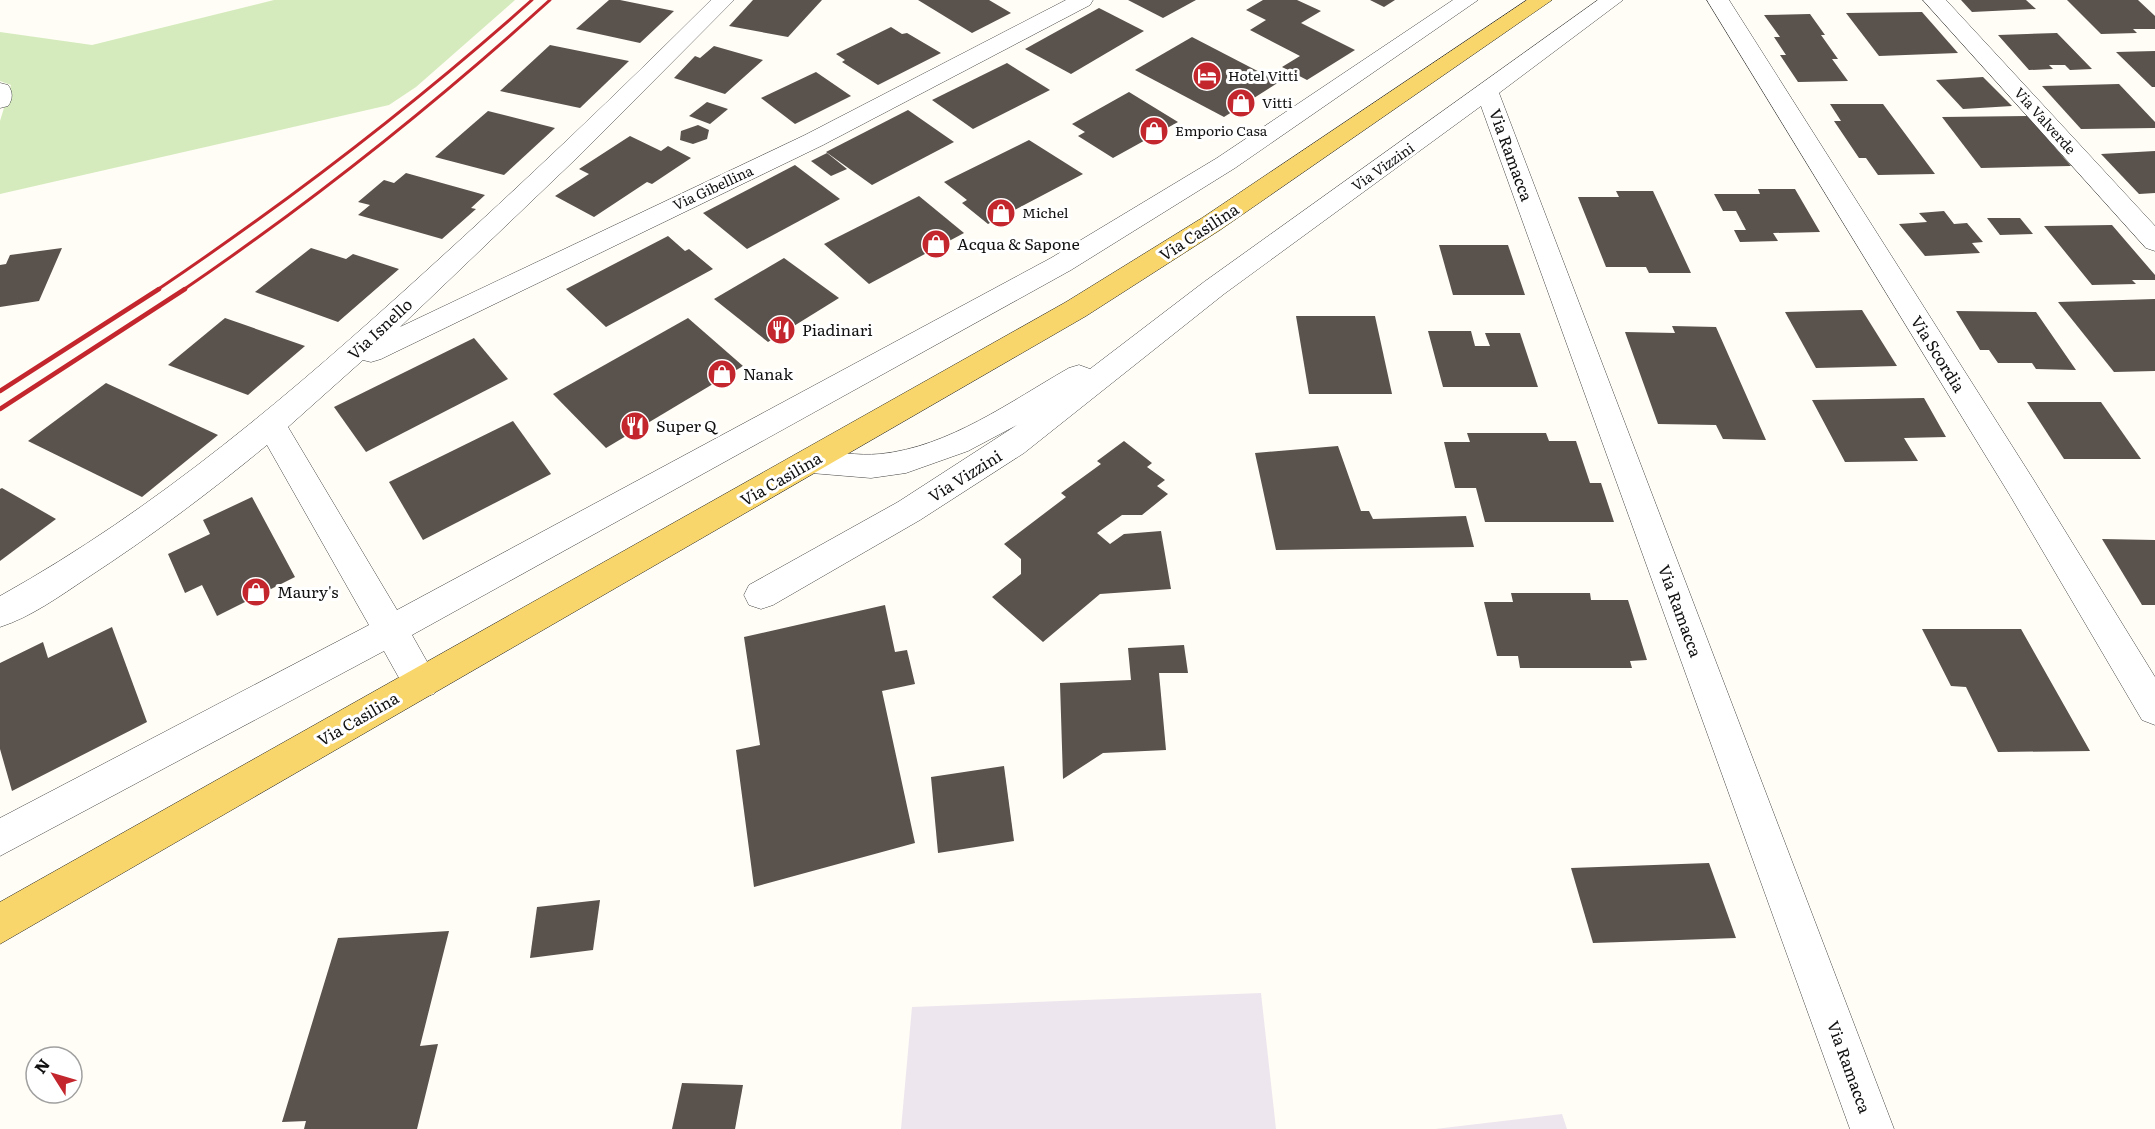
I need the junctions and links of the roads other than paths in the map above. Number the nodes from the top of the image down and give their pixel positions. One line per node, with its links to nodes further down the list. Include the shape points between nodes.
1 (723, 0): 13 (street, Via Isnello, via 551,170)
2 (1082, 0): 13 (street, Via Gibellina, via 814,140)
3 (1467, 0): 18 (street, via 1226,163 1103,239)
4 (1541, 0): 15 (main road, Via Casilina, via 1141,269)
5 (1612, 0): 9 (street, Via Vizzini)
6 (1718, 0): 20 (street, Via Scordia)
7 (1934, 0): 11 (street, Via Valverde)
8 (0, 90): 10 (street)
9 (1488, 93): 12 (street, Via Vizzini); 23 (street, Via Ramacca)
10 (0, 101)
11 (2155, 242)
12 (1154, 334): 15 (street, Via Vizzini, via 970,435 924,456 881,465); 16 (street, Via Vizzini, via 1073,401 996,457)
13 (340, 366): 14 (street, Via Isnello)
14 (271, 425): 17 (street, Via Isnello, via 146,524); 18 (street)
15 (811, 461): 19 (main road, Via Casilina)
16 (761, 595)
17 (0, 613)
18 (389, 631): 19 (street); 21 (street)
19 (421, 683): 22 (main road, Via Casilina)
20 (2155, 709)
21 (0, 838)
22 (0, 924)
23 (1872, 1129)

